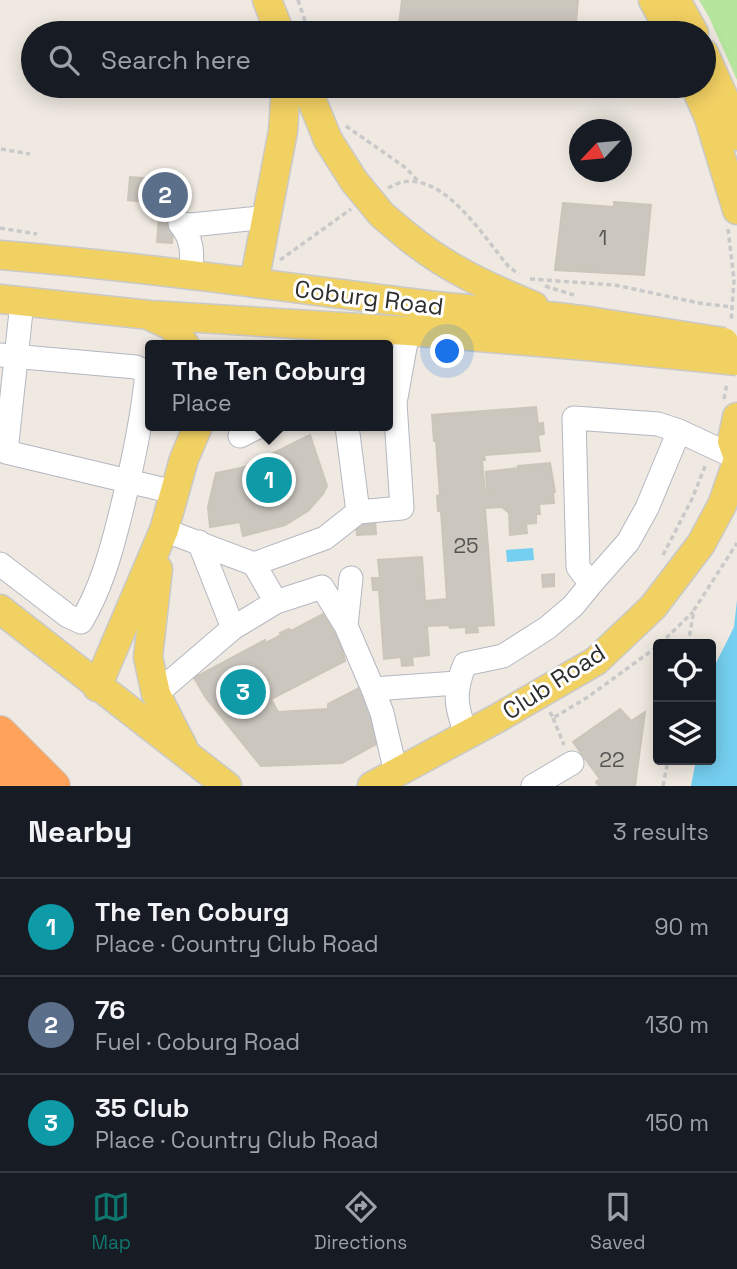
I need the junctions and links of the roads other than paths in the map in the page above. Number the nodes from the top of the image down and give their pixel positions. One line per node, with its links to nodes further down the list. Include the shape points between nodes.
1 (267, 0): 4 (main road)
2 (653, 0): 5 (main road)
3 (676, 0): 6 (main road)
4 (275, 21)
5 (664, 21)
6 (687, 21)
7 (716, 80): 11 (main road)
8 (285, 98): 13 (main road)
9 (311, 98): 19 (main road, bridge, via 328,140 382,215 429,254 476,282)
10 (700, 98): 12 (main road)
11 (737, 136)
12 (737, 209)
13 (268, 217): 15 (lane, via 180,224 192,246); 16 (main road)
14 (0, 255): 15 (main road, Coburg Road)
15 (191, 275): 16 (main road, Coburg Road)
16 (254, 283): 19 (main road, Coburg Road, via 459,309); 20 (main road, via 274,313)
17 (11, 301): 18 (main road, Coburg Road); 26 (lane)
18 (150, 316): 22 (main road, Coburg Road); 24 (main road, via 172,326)
19 (560, 316): 23 (main road, Coburg Road)
20 (301, 326): 21 (main road, Coburg Road); 22 (main road, Coburg Road)
21 (408, 331): 23 (main road, Coburg Road); 30 (lane)
22 (236, 333)
23 (600, 335): 25 (main road, Coburg Road, bridge); 27 (main road, Coburg Road, bridge)
24 (182, 340)
25 (737, 343)
26 (8, 356): 28 (lane, via 136,367); 39 (lane)
27 (737, 361)
28 (145, 372)
29 (145, 393): 40 (lane)
30 (393, 395)
31 (393, 410): 42 (lane, via 402,508)
32 (737, 417): 38 (main road, Club Road, via 732,441)
33 (182, 431): 37 (main road)
34 (196, 431): 37 (main road)
35 (348, 431): 42 (lane)
36 (679, 431): 38 (lane); 48 (lane, via 628,542); 48 (lane, via 658,424 574,418 578,567)
37 (184, 459): 41 (main road)
38 (737, 459): 58 (main road, Club Road, via 722,505 701,544 653,607 596,661)
39 (3, 461): 40 (lane)
40 (129, 481): 41 (lane); 45 (lane, via 110,555 81,622)
41 (174, 492): 43 (main road)
42 (358, 512): 46 (lane, via 325,538)
43 (164, 530): 44 (lane); 54 (main road); 56 (main road, via 148,657)
44 (199, 542): 46 (lane); 52 (lane)
45 (0, 564)
46 (254, 564): 49 (lane)
47 (351, 578): 51 (lane)
48 (591, 584): 53 (lane, via 547,628 503,656 465,664)
49 (276, 602): 51 (lane, via 322,587); 52 (lane)
50 (0, 609): 54 (main road)
51 (346, 626): 55 (lane)
52 (233, 628): 56 (lane)
53 (457, 684): 55 (lane); 58 (lane, via 456,705)
54 (97, 687): 59 (main road)
55 (373, 689): 62 (lane, via 382,713)
56 (156, 694): 59 (main road)
57 (0, 732): 64 (highway)
58 (466, 736): 62 (main road, Club Road)
59 (188, 756): 65 (main road)
60 (572, 763): 66 (lane)
61 (0, 767): 63 (highway)
62 (384, 779)
63 (20, 786)
64 (54, 786)
65 (227, 786)
66 (533, 786)

